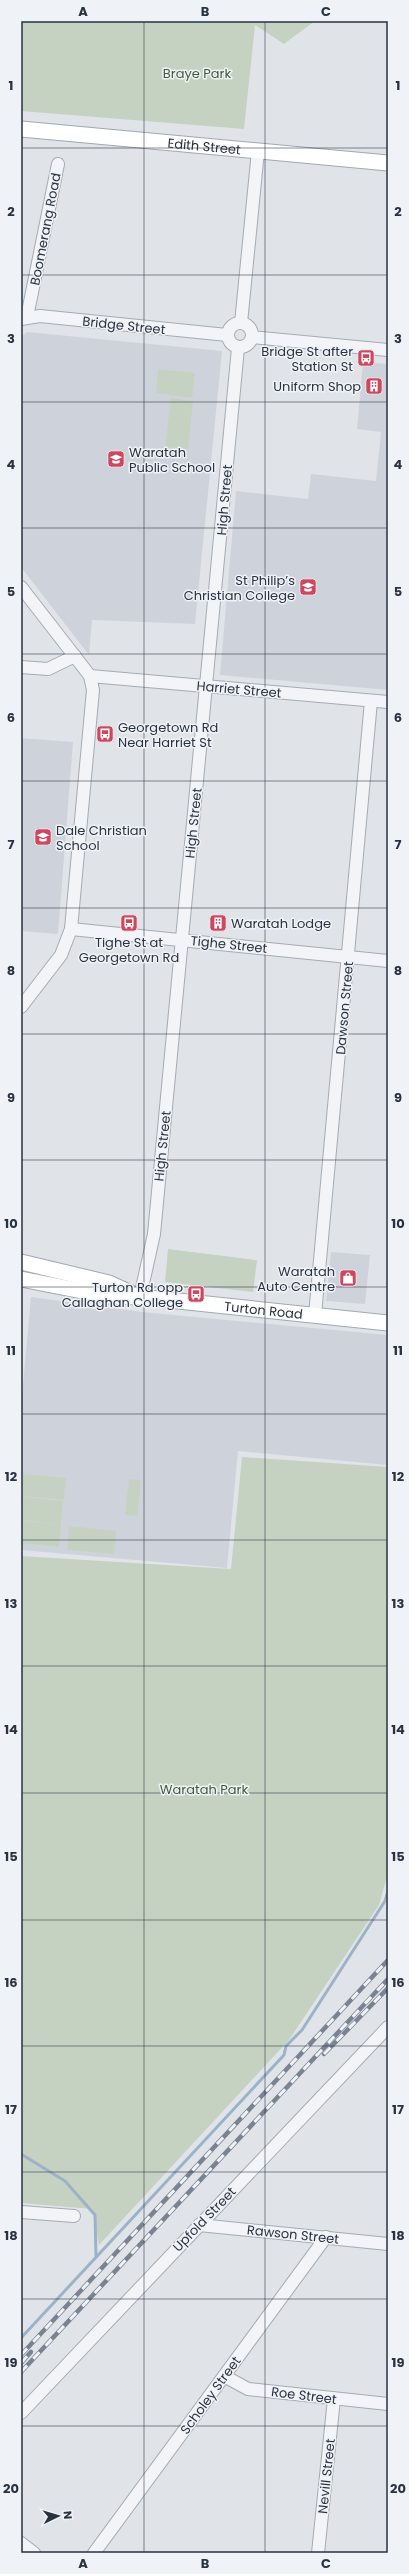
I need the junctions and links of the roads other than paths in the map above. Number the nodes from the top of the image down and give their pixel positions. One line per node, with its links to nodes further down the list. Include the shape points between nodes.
1 (21, 129): 2 (main road, Edith Street)
2 (258, 151): 3 (main road, Edith Street); 6 (street)
3 (388, 163)
4 (58, 164): 5 (street, Boomerang Road)
5 (24, 318): 7 (street, Bridge Street)
6 (241, 323): 7 (street, via 232,326); 8 (street, via 249,328)
7 (227, 335): 9 (street, via 230,343)
8 (252, 337): 9 (street, via 247,345); 10 (street)
9 (238, 348): 15 (street, High Street)
10 (388, 350)
11 (21, 586): 12 (street)
12 (75, 656): 13 (street, via 48,670); 14 (street)
13 (21, 667)
14 (90, 676): 15 (street, Harriet Street); 18 (street, via 93,690)
15 (207, 686): 16 (street, Harriet Street); 19 (street, High Street)
16 (371, 701): 17 (street, Harriet Street); 20 (street, Dawson Street)
17 (388, 702)
18 (71, 929): 19 (street, Tighe Street); 22 (street, via 61,955)
19 (182, 939): 20 (street, Tighe Street); 25 (street, High Street, via 154,1234)
20 (349, 957): 21 (street, Tighe Street); 26 (street, Dawson Street)
21 (388, 961)
22 (21, 1007)
23 (21, 1262): 25 (main road, Turton Road, via 109,1283)
24 (21, 1280): 25 (main road, Turton Road, via 107,1296)
25 (140, 1297): 26 (main road, Turton Road)
26 (315, 1315): 27 (main road, Turton Road)
27 (388, 1323)
28 (388, 2027): 31 (street, Upfold Street)
29 (21, 2212): 30 (street)
30 (74, 2216)
31 (199, 2225): 32 (street, Rawson Street); 37 (street, Upfold Street)
32 (326, 2237): 33 (street, Rawson Street); 34 (street, Scholey Street)
33 (388, 2244)
34 (224, 2376): 35 (street, Roe Street, via 248,2389); 40 (street, Scholey Street)
35 (334, 2399): 36 (street, Roe Street); 41 (street, Nevill Street)
36 (388, 2404)
37 (21, 2413)
38 (21, 2543): 39 (street)
39 (34, 2553)
40 (94, 2553)
41 (318, 2553)

